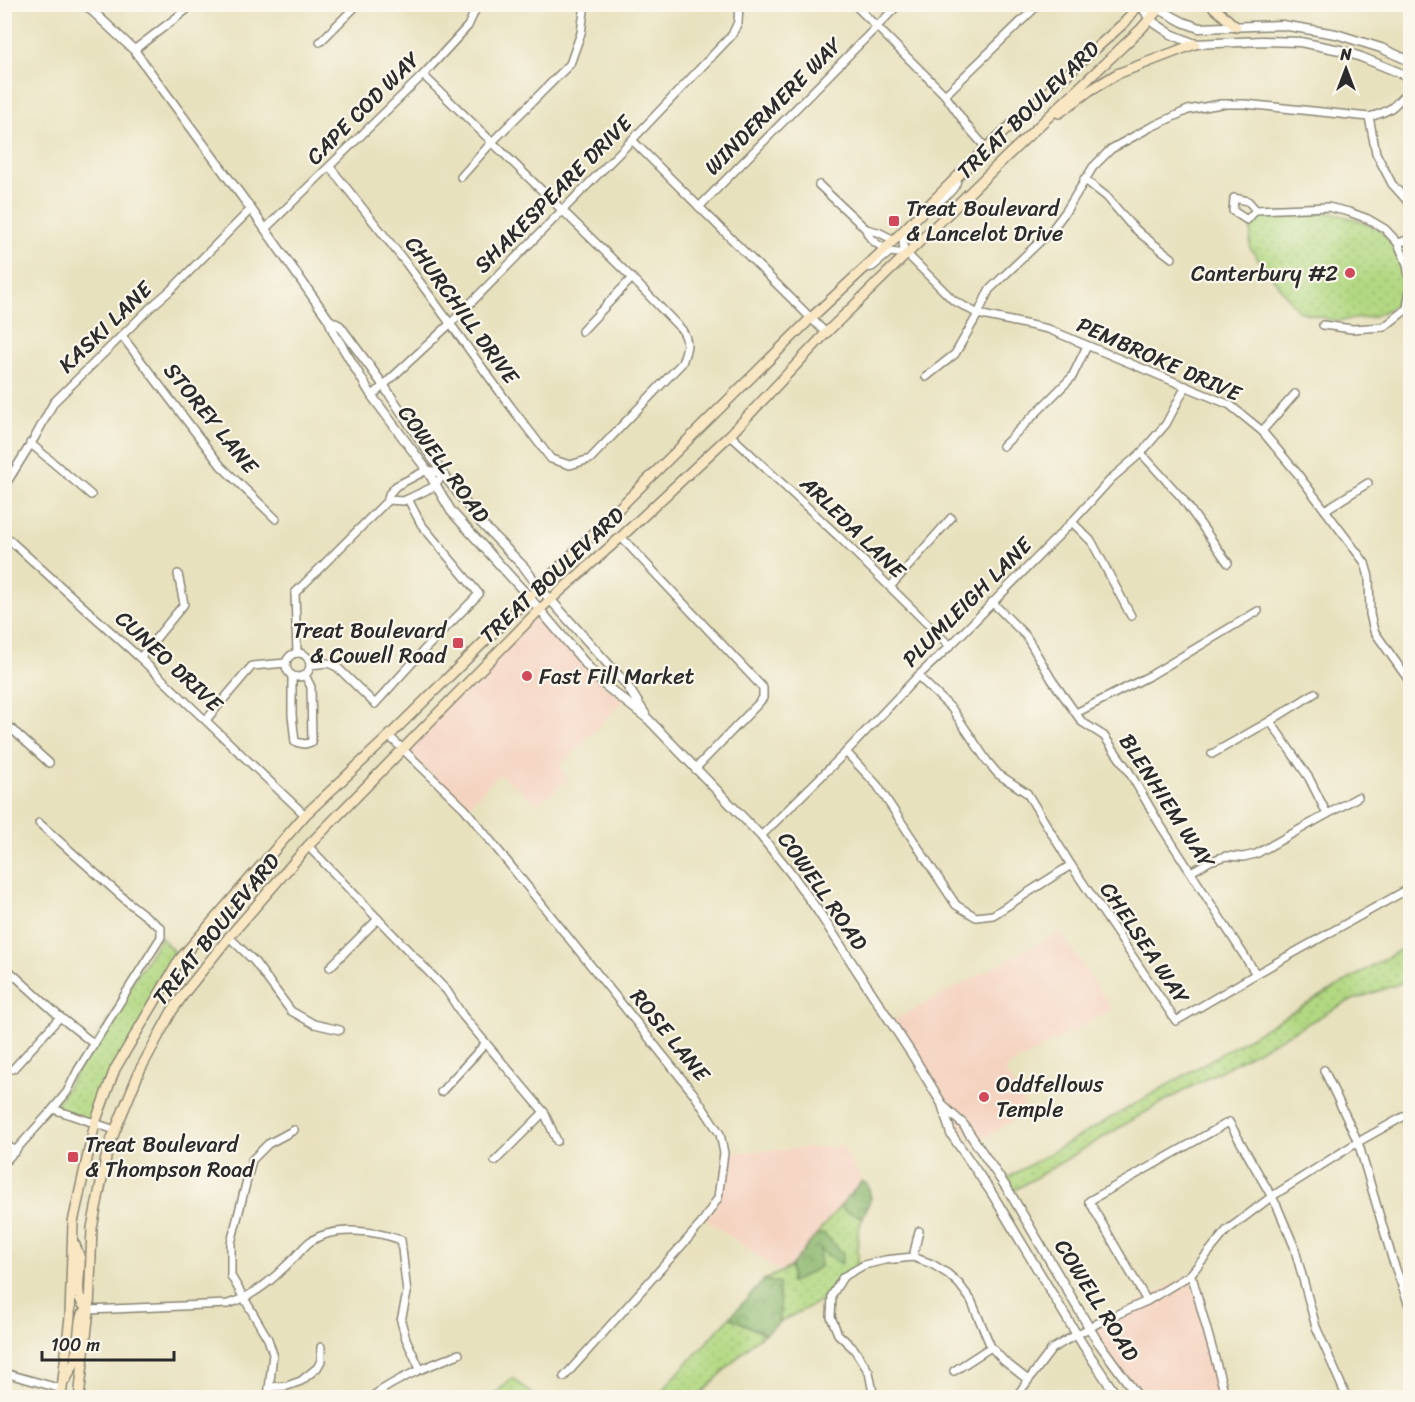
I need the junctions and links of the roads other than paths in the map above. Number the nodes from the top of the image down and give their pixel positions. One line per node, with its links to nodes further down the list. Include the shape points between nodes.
1 (85, 4): 19 (street, COWELL ROAD)
2 (194, 4): 19 (street)
3 (358, 4): 17 (street)
4 (478, 4): 21 (street, CAPE COD WAY, via 468,26)
5 (585, 4): 28 (street, via 581,33 570,64)
6 (739, 4): 27 (street, SHAKESPEARE DRIVE, via 732,35)
7 (854, 4): 15 (street)
8 (899, 4): 15 (street, WINDERMERE WAY)
9 (1039, 4): 24 (street)
10 (1140, 4): 14 (street); 29 (main road, TREAT BOULEVARD)
11 (1146, 4): 13 (street)
12 (1210, 4): 16 (main road)
13 (1161, 7): 14 (main road, TREAT BOULEVARD); 16 (street, via 1200,28)
14 (1150, 20): 18 (street); 26 (main road, TREAT BOULEVARD)
15 (876, 27): 24 (street); 36 (street, WINDERMERE WAY)
16 (1236, 27): 20 (street, via 1282,25 1336,34)
17 (320, 42)
18 (1195, 44): 22 (street, via 1300,42 1340,50); 26 (main road, via 1117,74)
19 (134, 50): 37 (street, COWELL ROAD)
20 (1410, 62)
21 (423, 75): 28 (street); 30 (street, CAPE COD WAY)
22 (1410, 77)
23 (1410, 88): 25 (street, via 1386,112)
24 (945, 95): 29 (street)
25 (1369, 117): 33 (street, via 1245,104 1188,110 1111,148); 35 (street, via 1376,153 1392,184)
26 (1028, 136): 46 (main road, TREAT BOULEVARD)
27 (632, 140): 36 (street); 38 (street, SHAKESPEARE DRIVE)
28 (492, 142): 31 (street); 38 (street)
29 (986, 148): 32 (main road, TREAT BOULEVARD)
30 (330, 167): 41 (street, CAPE COD WAY); 53 (street, CHURCHILL DRIVE)
31 (462, 177)
32 (957, 177): 43 (main road, TREAT BOULEVARD); 46 (street, via 955,186 904,236)
33 (1084, 179): 47 (street); 50 (street, via 1051,231 989,290)
34 (819, 185): 40 (street)
35 (1410, 204)
36 (699, 207): 51 (street)
37 (251, 209): 41 (street, COWELL ROAD); 57 (street, KASKI LANE)
38 (562, 210): 49 (street); 53 (street, SHAKESPEARE DRIVE)
39 (1256, 210): 44 (street, via 1328,207 1350,212 1385,229)
40 (866, 229): 43 (street); 45 (street, via 870,238)
41 (266, 230): 52 (street, COWELL ROAD)
42 (1410, 239): 44 (street)
43 (894, 240): 45 (main road, TREAT BOULEVARD)
44 (1398, 243): 54 (street, via 1407,264 1407,309 1384,327 1352,329)
45 (885, 249): 48 (main road, TREAT BOULEVARD)
46 (906, 254): 48 (street, via 890,252 872,267); 50 (street, PEMBROKE DRIVE, via 953,300); 56 (main road, TREAT BOULEVARD)
47 (1172, 258)
48 (865, 267): 51 (main road, TREAT BOULEVARD)
49 (632, 278): 53 (street, CHURCHILL DRIVE, via 682,330 687,347 682,363 590,459 570,465 551,459); 55 (street)
50 (978, 314): 58 (street, PEMBROKE DRIVE, via 1048,330); 59 (street, via 955,354)
51 (811, 318): 56 (street); 85 (main road, TREAT BOULEVARD)
52 (330, 320): 60 (street, COWELL ROAD, via 340,326); 63 (street, COWELL ROAD)
53 (451, 323): 60 (street, SHAKESPEARE DRIVE)
54 (1323, 325)
55 (582, 331)
56 (826, 333): 65 (main road, TREAT BOULEVARD)
57 (122, 336): 66 (street, KASKI LANE, via 54,402); 79 (street, STOREY LANE, via 221,466)
58 (1087, 346): 61 (street, PEMBROKE DRIVE); 67 (street, via 1072,377)
59 (926, 377)
60 (384, 386): 63 (street, SHAKESPEARE DRIVE); 70 (street, COWELL ROAD)
61 (1186, 386): 64 (street, PEMBROKE DRIVE, via 1230,405); 68 (street, PLUMLEIGH LANE, via 1166,424)
62 (1294, 394): 64 (street)
63 (372, 396): 69 (street, COWELL ROAD)
64 (1262, 431): 77 (street, PEMBROKE DRIVE)
65 (730, 435): 82 (main road, TREAT BOULEVARD); 86 (street, ARLEDA LANE)
66 (30, 443): 73 (street, KASKI LANE); 74 (street)
67 (1003, 446)
68 (1141, 453): 80 (street, PLUMLEIGH LANE); 83 (street, via 1182,498)
69 (427, 470): 70 (street); 72 (street, COWELL ROAD); 76 (street, via 396,486)
70 (443, 474): 72 (street); 85 (street, COWELL ROAD)
71 (1368, 483): 77 (street)
72 (435, 486): 75 (street); 87 (street, COWELL ROAD, via 451,511)
73 (4, 487)
74 (91, 495)
75 (408, 499): 76 (street); 97 (street, via 421,524 479,594 375,704 337,668 328,663)
76 (388, 500): 94 (street, via 296,594)
77 (1325, 510): 101 (street, PEMBROKE DRIVE, via 1365,563 1374,631)
78 (951, 518): 86 (street)
79 (276, 519)
80 (1072, 522): 89 (street, PLUMLEIGH LANE); 92 (street, via 1092,542)
81 (4, 535): 95 (street, CUNEO DRIVE)
82 (621, 537): 88 (main road, TREAT BOULEVARD); 113 (street, via 763,688 757,705)
83 (1228, 563)
84 (178, 574): 95 (street, via 184,604)
85 (539, 587): 87 (main road, TREAT BOULEVARD); 88 (street, COWELL ROAD)
86 (890, 588): 93 (street, ARLEDA LANE)
87 (529, 597): 90 (street, COWELL ROAD); 108 (main road, TREAT BOULEVARD)
88 (551, 600): 90 (main road, TREAT BOULEVARD); 104 (street, COWELL ROAD, via 626,684)
89 (992, 602): 93 (street, PLUMLEIGH LANE); 103 (street, BLENHIEM WAY, via 1026,636)
90 (539, 610): 104 (street, COWELL ROAD, via 602,683); 109 (main road, TREAT BOULEVARD)
91 (1258, 611): 103 (street, via 1150,675)
92 (1131, 616)
93 (950, 646): 100 (street, PLUMLEIGH LANE)
94 (297, 652): 96 (street); 97 (street, via 304,654)
95 (140, 657): 105 (street, CUNEO DRIVE)
96 (286, 663): 99 (street); 105 (street, via 252,666)
97 (310, 664): 98 (street)
98 (305, 675): 99 (street); 99 (street, via 311,687 312,742 304,744 295,742)
99 (292, 676)
100 (918, 676): 110 (street, PLUMLEIGH LANE); 120 (street, CHELSEA WAY, via 952,709 998,774 1027,793)
101 (1410, 682)
102 (1315, 693): 106 (street)
103 (1076, 713): 121 (street, BLENHIEM WAY, via 1082,722 1104,736)
104 (648, 719): 113 (street, COWELL ROAD)
105 (206, 720): 116 (street, CUNEO DRIVE)
106 (1270, 721): 111 (street); 115 (street, via 1309,778)
107 (4, 723): 112 (street)
108 (389, 736): 109 (street, ROSE LANE); 116 (main road, TREAT BOULEVARD)
109 (403, 749): 119 (main road, TREAT BOULEVARD); 164 (street, ROSE LANE, via 465,808 694,1094 720,1134 724,1153 718,1198 701,1224)
110 (846, 752): 118 (street, PLUMLEIGH LANE); 120 (street, via 877,785 956,905 976,917 993,915)
111 (1212, 754)
112 (49, 764)
113 (695, 769): 118 (street, COWELL ROAD)
114 (1358, 797): 115 (street)
115 (1327, 814): 121 (street, via 1256,854 1226,856)
116 (305, 815): 139 (main road, TREAT BOULEVARD, via 180,959 115,1069)
117 (39, 823): 130 (street, via 161,928 161,937)
118 (761, 836): 135 (street, COWELL ROAD, via 818,911)
119 (308, 846): 123 (street); 124 (main road, TREAT BOULEVARD)
120 (1071, 865): 127 (street, CHELSEA WAY, via 1176,1021)
121 (1191, 872): 127 (street, BLENHIEM WAY)
122 (1410, 888): 127 (street, CHELSEA WAY)
123 (378, 919): 126 (street); 131 (street, via 447,990)
124 (230, 937): 129 (street, via 254,961 291,1011 314,1024); 140 (main road, TREAT BOULEVARD, via 172,1011 140,1070)
125 (4, 966): 128 (street)
126 (330, 967)
127 (1256, 974)
128 (60, 1017): 130 (street); 132 (street)
129 (340, 1030)
130 (94, 1044): 136 (street, via 68,1092)
131 (485, 1044): 134 (street); 137 (street)
132 (13, 1069)
133 (1324, 1070): 144 (street)
134 (441, 1092)
135 (942, 1104): 157 (street, COWELL ROAD, via 963,1124 1010,1193); 158 (street, COWELL ROAD, via 951,1134 991,1192)
136 (53, 1109): 139 (street); 145 (street)
137 (543, 1112): 142 (street); 146 (street)
138 (1410, 1113): 144 (street)
139 (95, 1122): 140 (street); 150 (main road, TREAT BOULEVARD, via 73,1222)
140 (115, 1130): 156 (main road, TREAT BOULEVARD, via 92,1228)
141 (294, 1130): 153 (street, via 268,1144 252,1160 231,1243 231,1276)
142 (557, 1141)
143 (4, 1142): 145 (street)
144 (1358, 1142): 148 (street); 155 (street)
145 (15, 1152): 147 (street)
146 (495, 1161)
147 (4, 1163)
148 (1271, 1197): 152 (street, via 1226,1231); 154 (street, via 1229,1122 1089,1201); 177 (street, via 1294,1246 1316,1327)
149 (919, 1231): 151 (street)
150 (73, 1239): 156 (main road, via 80,1258 78,1294); 168 (main road, TREAT BOULEVARD)
151 (913, 1257): 160 (street, via 932,1264 959,1284 971,1300); 172 (street, via 864,1265 843,1277 832,1295 831,1317 838,1334 869,1372)
152 (1190, 1275): 154 (street); 176 (street)
153 (244, 1299): 156 (street, via 216,1305); 162 (street, via 267,1285 311,1241 332,1232 384,1234 401,1240 407,1293 401,1321); 167 (street, via 273,1354)
154 (1147, 1301): 157 (street)
155 (1410, 1308)
156 (89, 1310): 168 (main road, via 82,1314 76,1360); 169 (main road, TREAT BOULEVARD)
157 (1090, 1328): 158 (street); 175 (street, COWELL ROAD)
158 (1077, 1335): 166 (street, via 1052,1349); 174 (street, COWELL ROAD)
159 (321, 1347): 167 (street, via 317,1368 287,1386)
160 (991, 1347): 163 (street); 166 (street)
161 (459, 1354): 162 (street)
162 (420, 1369): 171 (street)
163 (954, 1371)
164 (564, 1377)
165 (4, 1378): 168 (street, via 8,1374)
166 (1028, 1380): 173 (street)
167 (269, 1387): 170 (street)
168 (62, 1390)
169 (79, 1398)
170 (268, 1398)
171 (370, 1398)
172 (874, 1398)
173 (1015, 1398)
174 (1118, 1398)
175 (1138, 1398)
176 (1226, 1398)
177 (1347, 1398)

